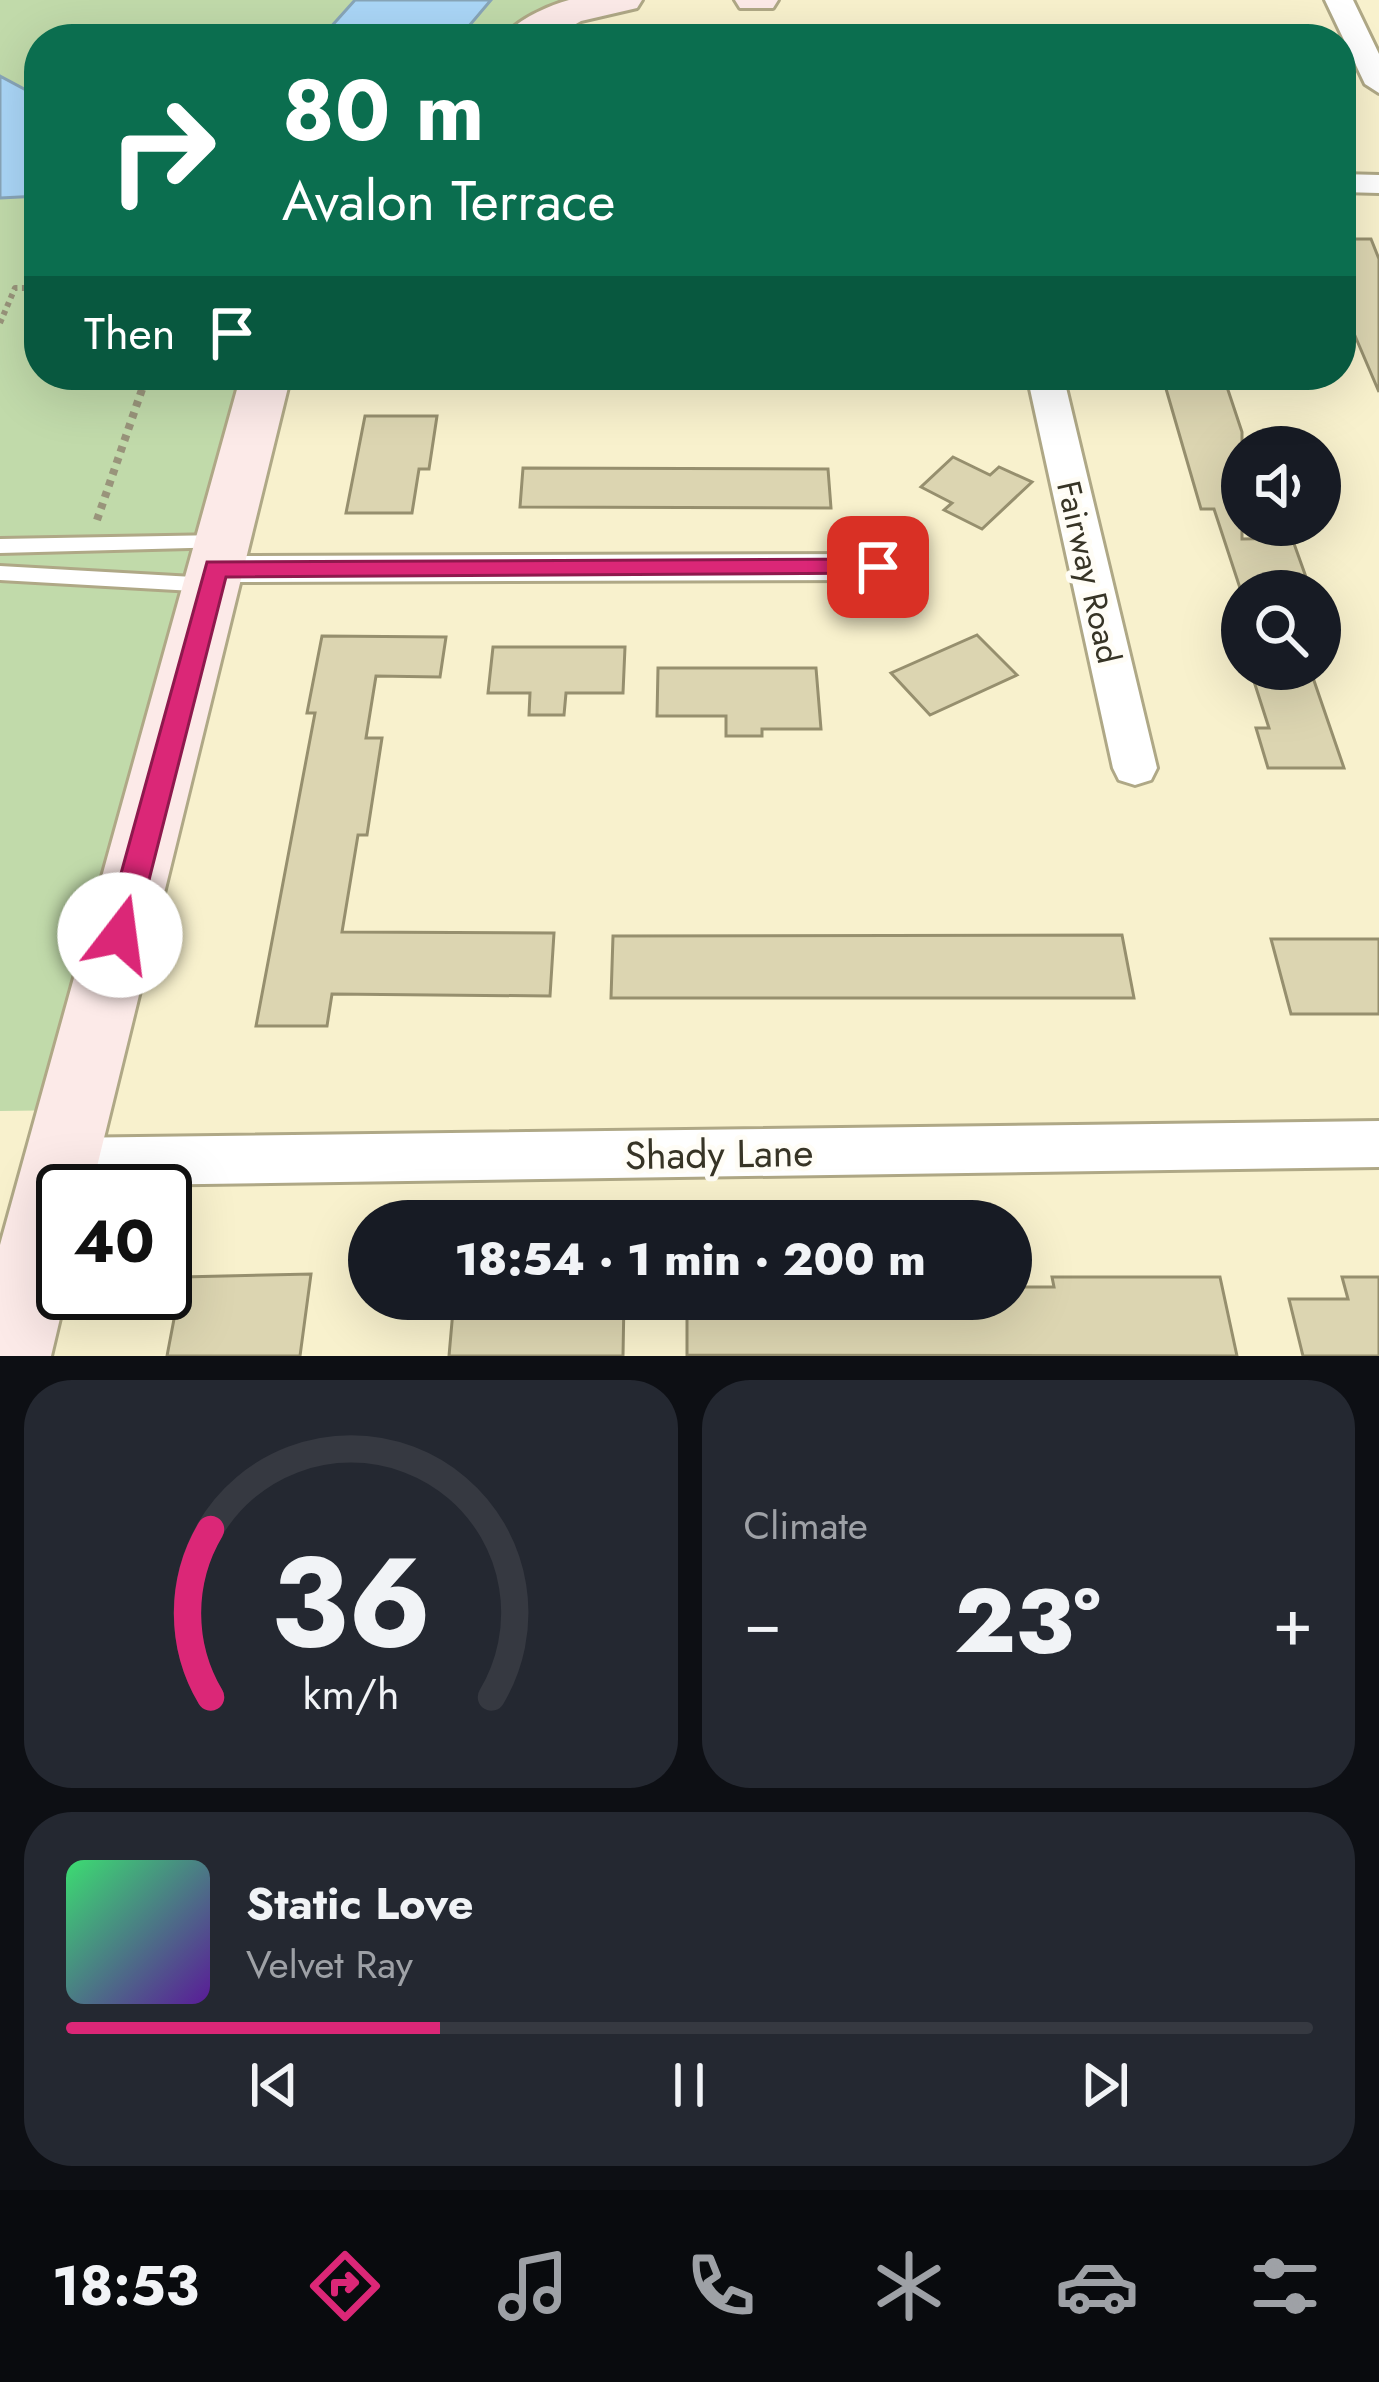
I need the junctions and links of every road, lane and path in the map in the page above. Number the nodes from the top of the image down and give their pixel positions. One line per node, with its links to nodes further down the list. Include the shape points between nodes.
1 (623, 0): 2 (street)
2 (548, 24)
3 (1356, 36): 4 (street)
4 (1379, 84)
5 (24, 288): 6 (path, via 15,288)
6 (0, 323)
7 (142, 390): 10 (path, via 97,521)
8 (262, 390): 12 (street)
9 (1048, 390): 15 (street, Fairway Road)
10 (77, 521)
11 (0, 546): 12 (lane)
12 (217, 565): 13 (street); 14 (lane); 17 (street)
13 (878, 567)
14 (0, 573)
15 (1135, 768)
16 (1379, 1144): 17 (street, Shady Lane)
17 (60, 1162): 18 (street)
18 (10, 1356)

